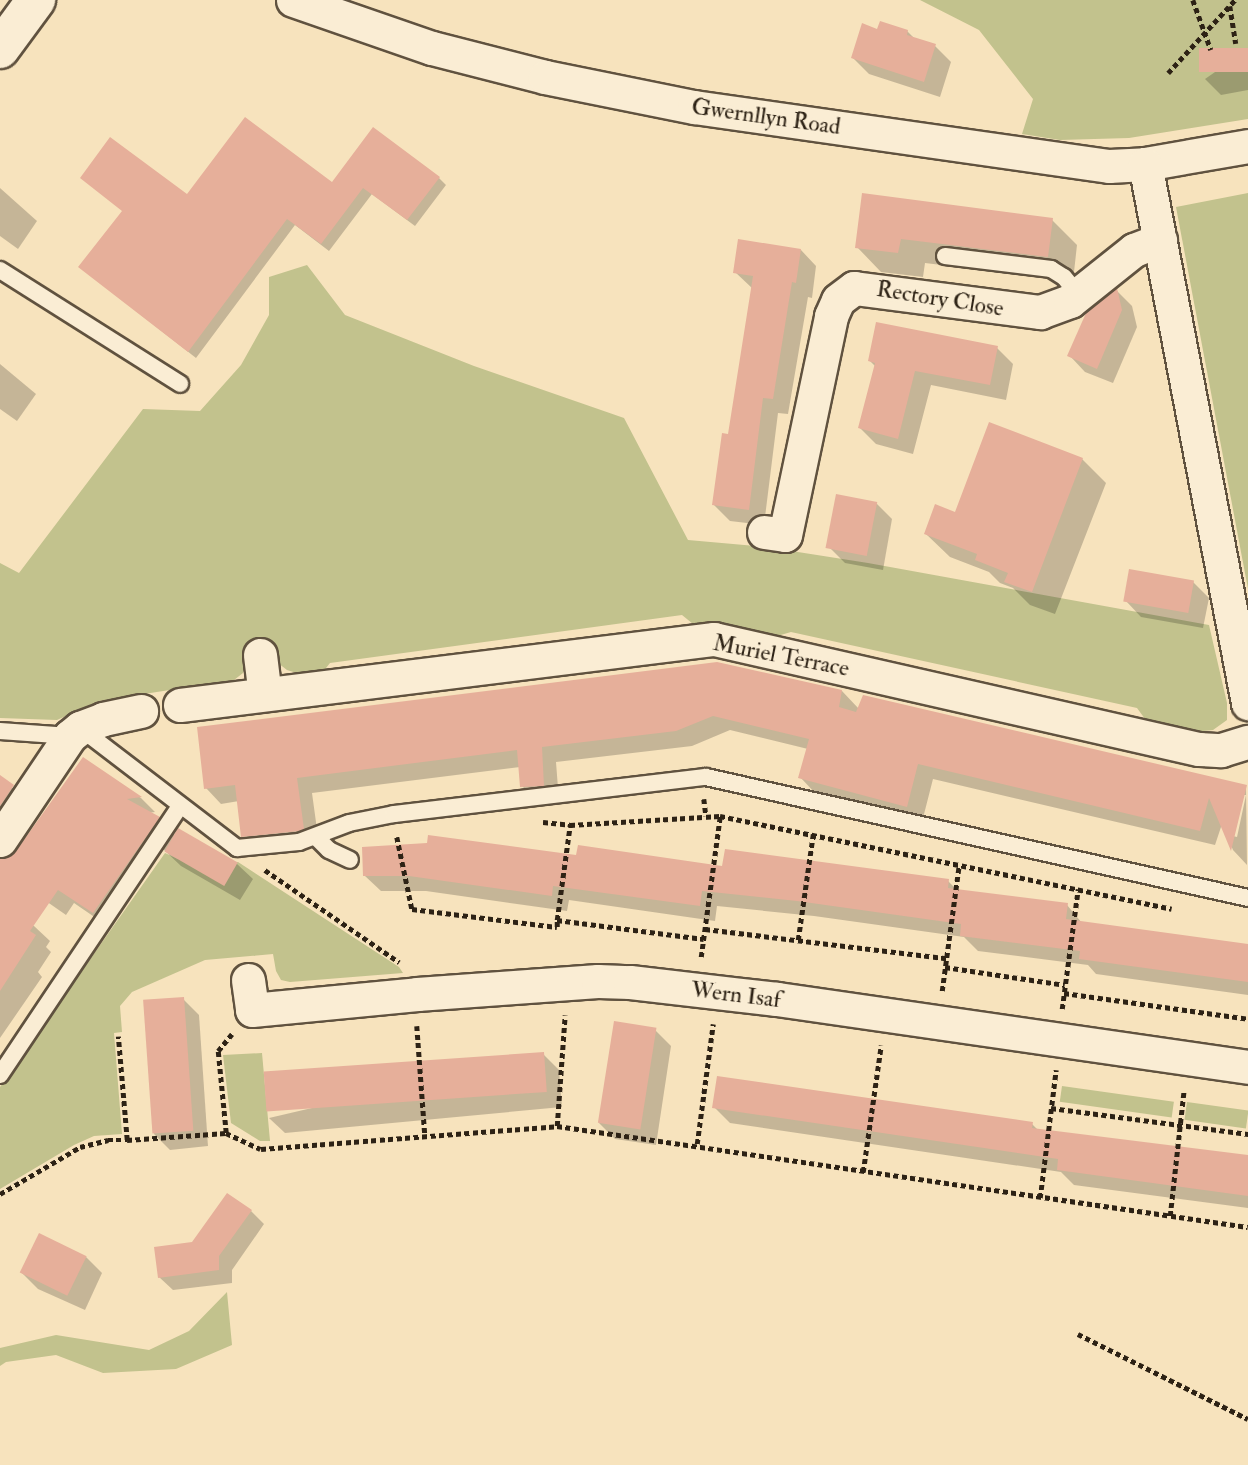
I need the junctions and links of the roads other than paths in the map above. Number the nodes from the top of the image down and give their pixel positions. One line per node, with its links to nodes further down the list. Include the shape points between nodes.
1 (36, 0): 3 (street)
2 (293, 0): 5 (street, Gwernllyn Road, via 432,48 694,107 1087,165)
3 (0, 49)
4 (1248, 146): 5 (street, Gwernllyn Road)
5 (1145, 164): 6 (street)
6 (1160, 240): 9 (street, Rectory Close, via 1134,250); 14 (street)
7 (945, 256): 9 (lane, via 1051,270)
8 (0, 270): 10 (lane)
9 (1078, 294): 11 (street, Rectory Close, via 1040,312 871,288 854,288 838,300 785,535)
10 (180, 384)
11 (764, 532)
12 (260, 655): 13 (street)
13 (265, 694): 15 (street, Muriel Terrace); 19 (street, Muriel Terrace, via 714,639 1199,749 1221,750)
14 (1248, 703)
15 (180, 705)
16 (141, 711): 18 (street)
17 (0, 732): 18 (lane)
18 (75, 732): 20 (lane); 22 (street)
19 (1248, 742)
20 (180, 806): 21 (lane, via 237,848); 27 (lane)
21 (316, 837): 23 (lane, via 329,850); 24 (lane, via 349,823 394,814 706,777)
22 (0, 840)
23 (351, 860)
24 (1248, 898)
25 (250, 995): 26 (street, Wern Isaf, via 417,994 630,982)
26 (1248, 1067)
27 (0, 1075)

